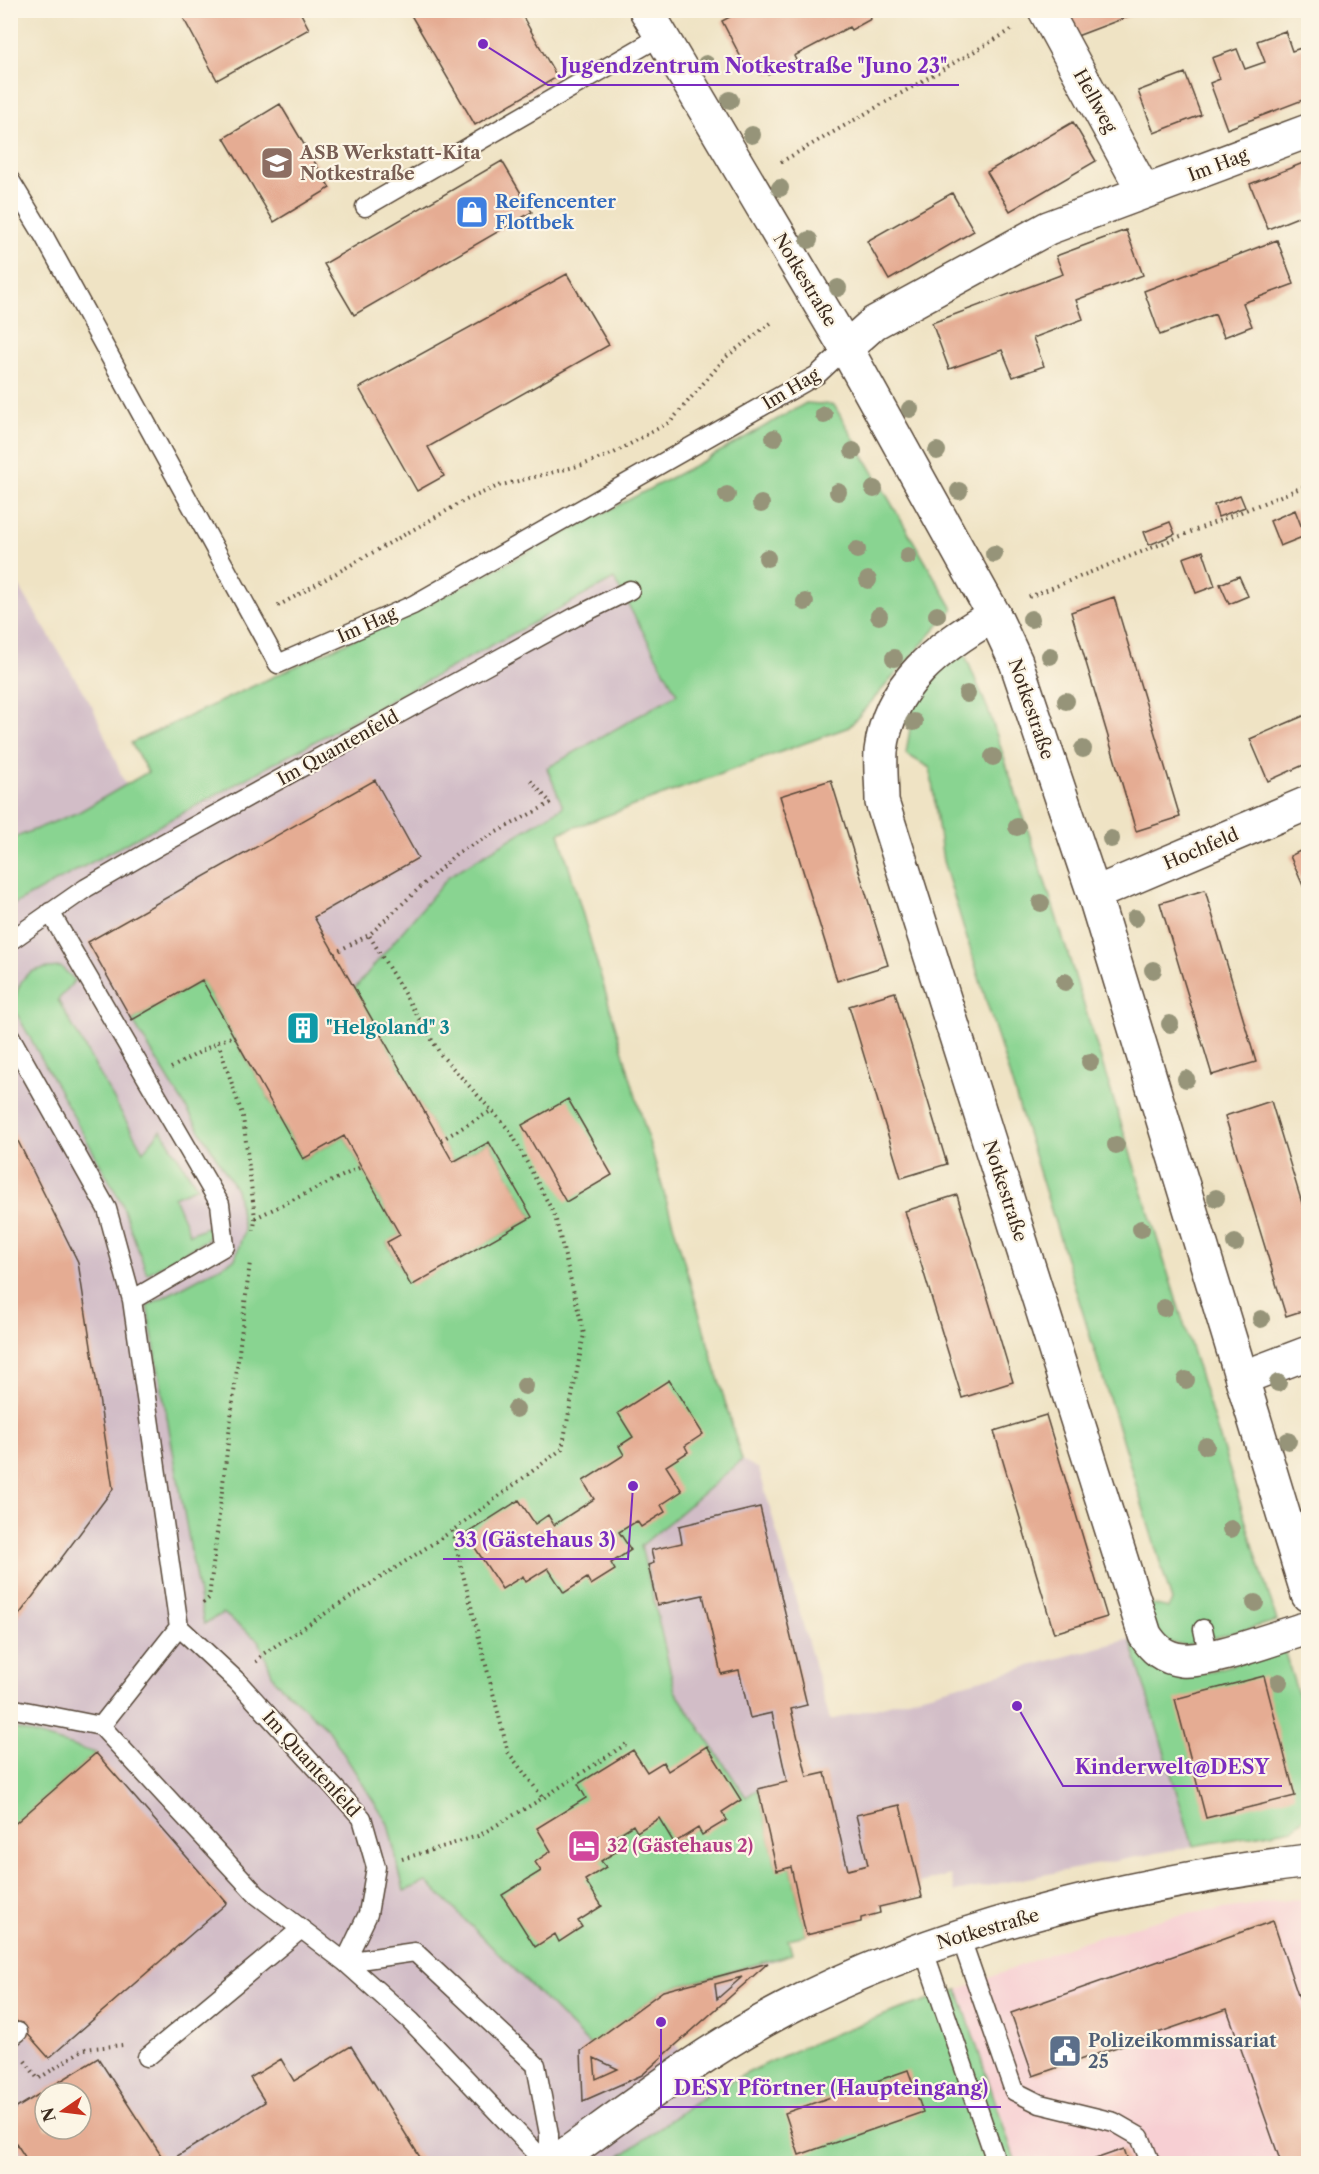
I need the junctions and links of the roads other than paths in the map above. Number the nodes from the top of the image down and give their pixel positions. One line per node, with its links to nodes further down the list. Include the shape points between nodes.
1 (1045, 11): 5 (street, Hellweg)
2 (654, 23): 6 (lane); 7 (street, Notkestraße)
3 (1308, 131): 5 (street, Im Hag)
4 (10, 180): 7 (lane, Im Hag, via 278,664 413,605 818,375)
5 (1144, 192): 7 (street, Im Hag, via 1048,228 874,323)
6 (365, 207)
7 (846, 348): 9 (street, Notkestraße)
8 (630, 590): 12 (lane, Im Quantenfeld, via 162,844)
9 (993, 615): 11 (street, Notkestraße, via 1016,662); 20 (street, Notkestraße, via 937,652 912,675 894,708 882,751 882,802 1145,1635 1166,1656 1183,1660 1206,1643)
10 (1308, 803): 11 (street, Hochfeld)
11 (1094, 894): 17 (street, Notkestraße)
12 (50, 912): 13 (lane, Im Quantenfeld); 15 (lane, via 220,1204 225,1246)
13 (10, 941)
14 (10, 1035): 15 (lane, via 107,1209)
15 (132, 1300): 19 (lane)
16 (1308, 1353): 17 (street)
17 (1242, 1378): 18 (street, Notkestraße)
18 (1308, 1595)
19 (179, 1628): 22 (lane); 27 (lane, Im Quantenfeld, via 237,1681 362,1818 376,1867 368,1914)
20 (1308, 1628)
21 (11, 1708): 22 (lane)
22 (101, 1726): 24 (lane, via 257,1895)
23 (1308, 1861): 25 (street, Notkestraße, via 1239,1869 1166,1884)
24 (301, 1929): 27 (lane); 28 (lane)
25 (960, 1936): 26 (street, Notkestraße); 31 (lane, via 1014,2091 1040,2104 1114,2122 1140,2137)
26 (923, 1948): 29 (street, Notkestraße, via 782,2011 692,2064); 30 (lane)
27 (345, 1962): 29 (lane, via 411,2021); 29 (lane, via 415,1952 536,2065 549,2134)
28 (147, 2057)
29 (550, 2163)
30 (997, 2163)
31 (1151, 2163)

